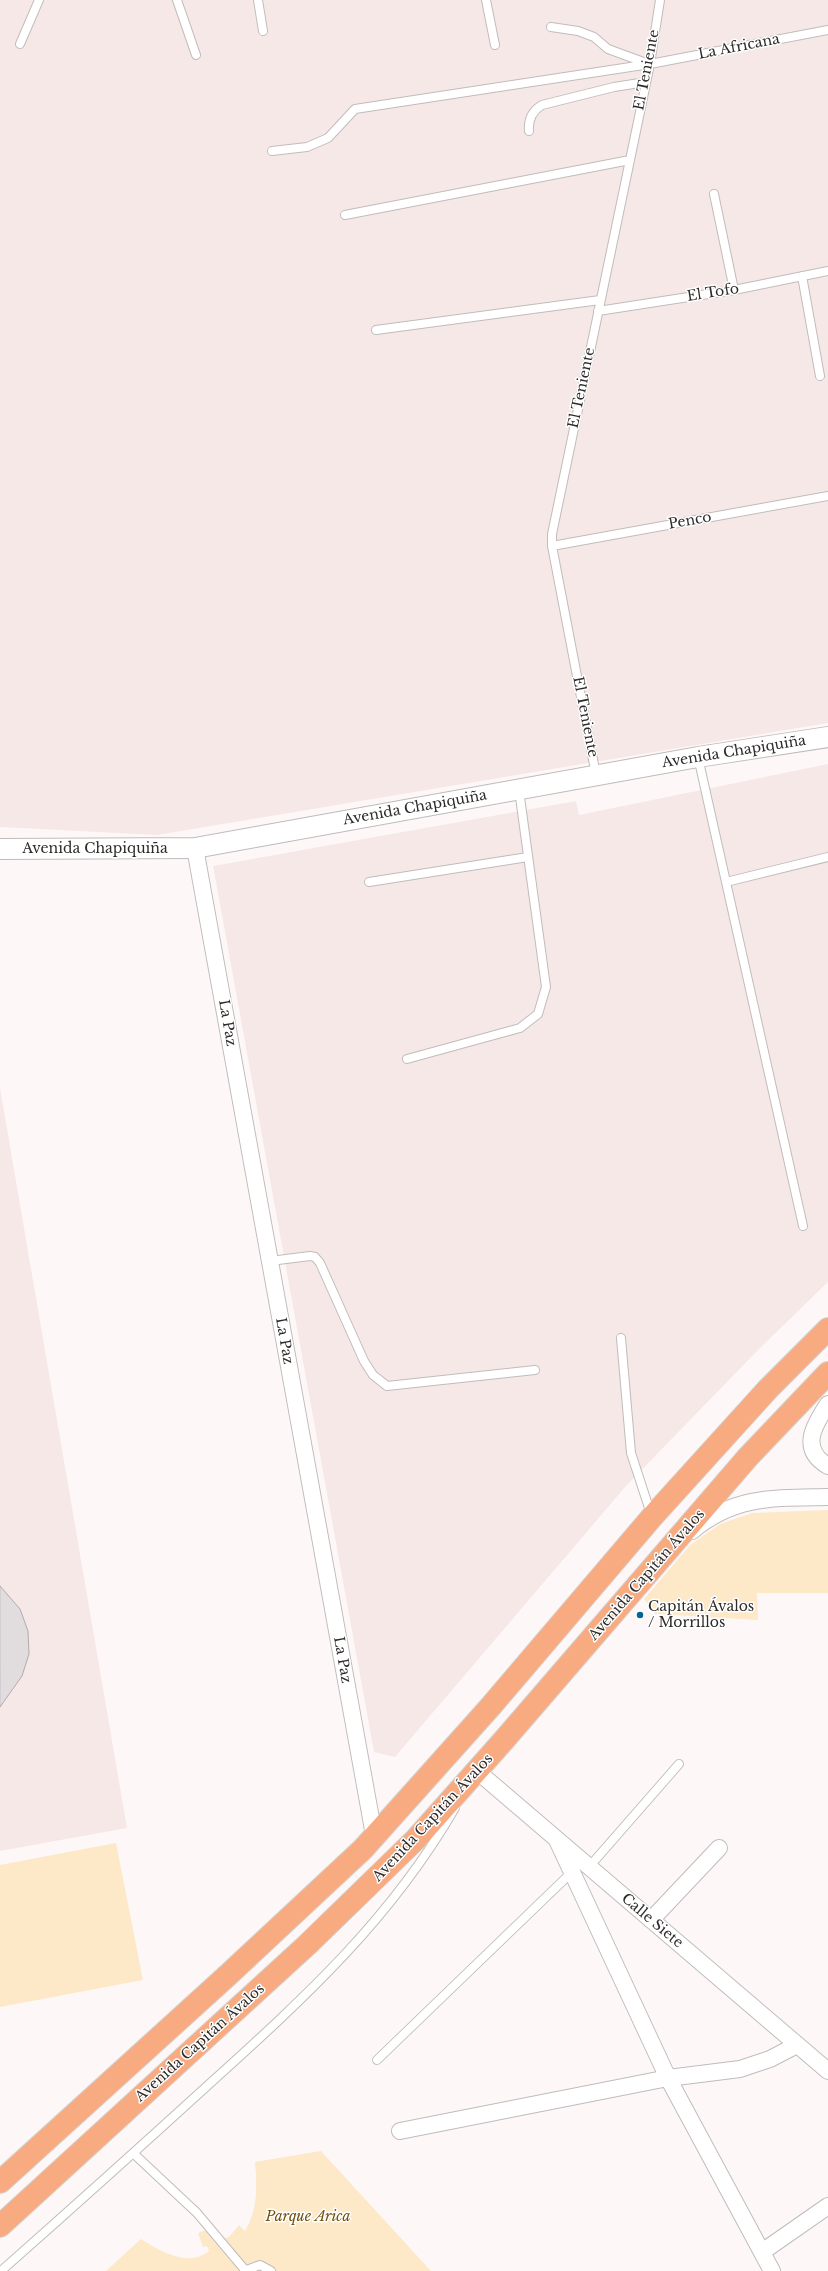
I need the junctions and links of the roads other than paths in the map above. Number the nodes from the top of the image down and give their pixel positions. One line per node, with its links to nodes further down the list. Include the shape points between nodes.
1 (39, 0): 9 (lane)
2 (177, 0): 11 (lane)
3 (258, 0): 8 (lane)
4 (486, 0): 10 (lane)
5 (660, 0): 12 (lane, El Teniente)
6 (551, 27): 12 (lane, via 578,31 594,37 608,49)
7 (828, 30): 12 (lane, La Africana)
8 (263, 32)
9 (20, 44)
10 (495, 45)
11 (196, 55)
12 (650, 64): 13 (lane, El Teniente); 15 (lane, La Africana, via 355,109 328,138 308,147)
13 (646, 82): 14 (lane, via 614,87 542,105 530,118); 16 (lane, El Teniente)
14 (529, 131)
15 (272, 151)
16 (630, 160): 18 (lane); 22 (lane, El Teniente)
17 (714, 194): 21 (lane)
18 (345, 215)
19 (828, 271): 20 (lane, El Tofo)
20 (802, 276): 21 (lane, El Tofo); 25 (lane)
21 (734, 290): 23 (lane, El Tofo)
22 (600, 300): 23 (lane, El Teniente); 24 (lane)
23 (598, 311): 27 (lane, El Teniente, via 553,527)
24 (376, 330)
25 (820, 376)
26 (828, 496): 27 (lane, Penco)
27 (552, 546): 30 (lane, El Teniente)
28 (828, 737): 29 (street, Avenida Chapiquiña)
29 (698, 757): 30 (street, Avenida Chapiquiña); 37 (lane)
30 (596, 776): 31 (street, Avenida Chapiquiña)
31 (519, 790): 32 (street, Avenida Chapiquiña); 34 (lane)
32 (195, 848): 33 (street, Avenida Chapiquiña); 40 (street, La Paz)
33 (0, 849)
34 (528, 857): 36 (lane); 38 (lane, via 546,987 538,1014 520,1028)
35 (828, 857): 37 (lane)
36 (369, 882)
37 (726, 882): 39 (lane)
38 (407, 1059)
39 (803, 1226)
40 (270, 1262): 43 (lane, via 315,1257 364,1361 373,1374 388,1386); 52 (street, La Paz)
41 (828, 1329): 48 (highway, via 763,1394)
42 (620, 1338): 48 (lane, via 631,1453)
43 (535, 1370)
44 (828, 1373): 49 (highway, Avenida Capitán Ávalos, via 748,1457)
45 (828, 1404): 46 (street, via 812,1431 811,1440 816,1457)
46 (828, 1466)
47 (828, 1498): 49 (street, via 780,1498 739,1504 702,1524)
48 (652, 1517): 52 (highway, via 481,1716)
49 (665, 1554): 51 (highway, Avenida Capitán Ávalos)
50 (679, 1764): 55 (lane)
51 (477, 1771): 53 (street, Calle Siete); 63 (lane, via 440,1835 370,1928 317,1985); 66 (highway, Avenida Capitán Ávalos, via 416,1839 307,1945)
52 (374, 1835): 64 (highway, via 239,1965)
53 (557, 1840): 55 (street, Calle Siete); 56 (street)
54 (719, 1848): 57 (street)
55 (589, 1868): 57 (street, Calle Siete)
56 (572, 1872): 59 (lane); 61 (street)
57 (651, 1920): 58 (street, Calle Siete)
58 (797, 2045): 60 (street, Calle Siete); 61 (street, via 770,2059 740,2069)
59 (377, 2060)
60 (828, 2071)
61 (668, 2078): 62 (street); 67 (street)
62 (400, 2130)
63 (133, 2153): 68 (lane); 69 (lane, via 197,2213)
64 (0, 2182)
65 (828, 2206): 67 (street)
66 (0, 2226)
67 (762, 2252): 71 (street)
68 (1, 2271)
69 (244, 2271): 70 (lane, via 260,2265)
70 (271, 2271)
71 (772, 2271)

